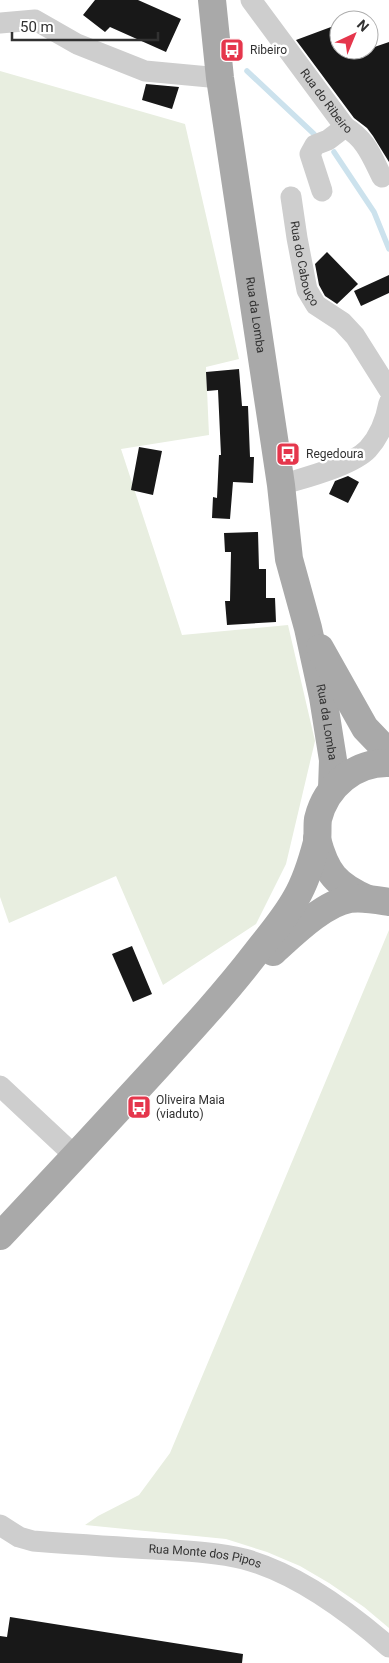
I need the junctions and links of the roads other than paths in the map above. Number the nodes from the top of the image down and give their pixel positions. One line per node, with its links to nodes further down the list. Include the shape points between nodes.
1 (212, 0): 4 (main road, Rua da Lomba)
2 (251, 0): 5 (street, Rua do Ribeiro)
3 (0, 23): 4 (street, via 35,20 77,44 145,71)
4 (220, 78): 11 (main road, Rua da Lomba)
5 (345, 127): 6 (street, Rua do Ribeiro, via 356,133 365,144); 7 (street, via 315,145 310,154)
6 (382, 177)
7 (322, 191)
8 (291, 197): 9 (street, Rua do Cabouço, via 307,290 316,305 342,322 354,336)
9 (389, 390)
10 (389, 403): 11 (street, via 384,422 367,450 326,470)
11 (280, 484): 12 (main road, Rua da Lomba, via 289,559)
12 (308, 628): 13 (main road, Rua da Lomba, via 366,728); 15 (main road, Rua da Lomba, via 333,760)
13 (389, 753)
14 (389, 764): 15 (main road, via 362,767)
15 (332, 789): 16 (main road, via 323,804)
16 (317, 839): 17 (main road, via 323,859 334,877 349,891); 18 (main road, via 297,897)
17 (379, 900): 18 (main road, via 350,899 320,913)
18 (221, 998): 20 (main road)
19 (0, 1086): 20 (street)
20 (75, 1156): 21 (main road)
21 (0, 1236)
22 (1, 1526): 23 (street, Rua Monte dos Pipos, via 33,1541 209,1553 245,1560 276,1571 318,1593)
23 (389, 1647)

